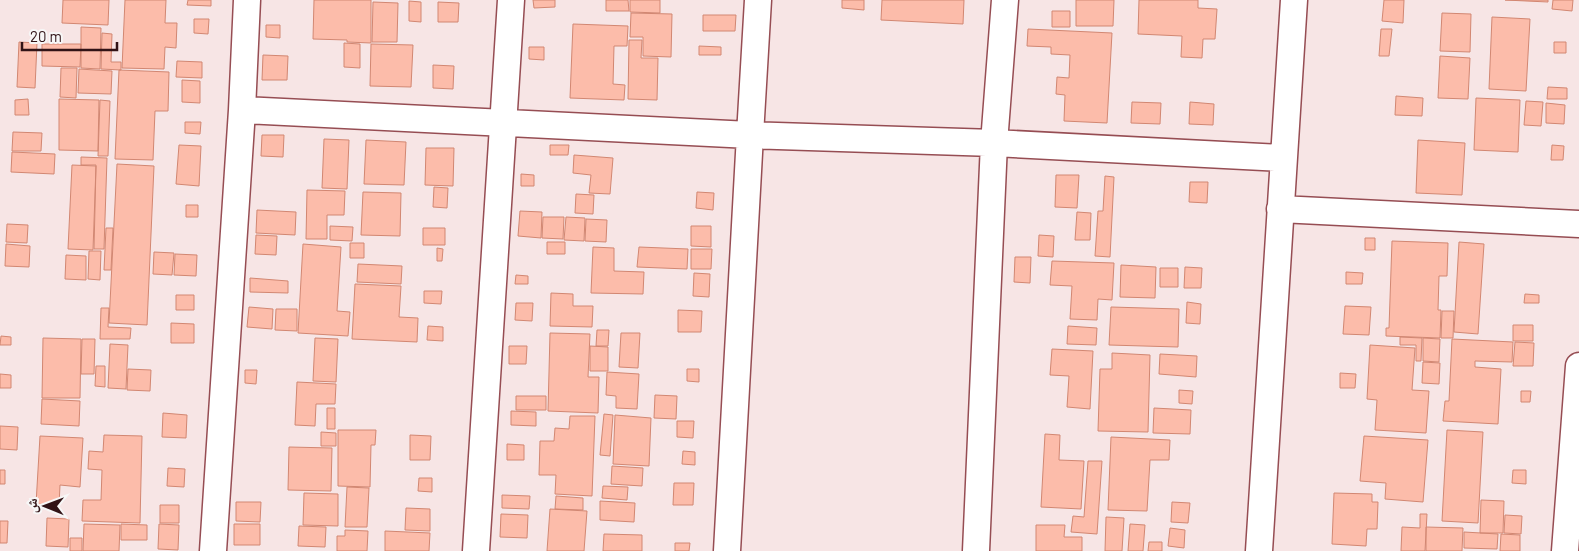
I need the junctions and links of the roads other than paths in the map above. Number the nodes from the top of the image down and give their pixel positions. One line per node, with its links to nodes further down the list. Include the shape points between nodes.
1 (246, 0): 6 (street)
2 (511, 0): 7 (street)
3 (758, 0): 8 (street)
4 (1004, 0): 9 (street)
5 (1294, 0): 10 (street)
6 (242, 110): 7 (street); 14 (street)
7 (504, 124): 8 (street); 15 (street)
8 (750, 135): 9 (street); 16 (street)
9 (994, 143): 10 (street); 17 (street)
10 (1283, 158): 11 (street)
11 (1280, 209): 12 (street); 18 (street)
12 (1579, 224)
13 (1579, 377): 19 (street)
14 (213, 551)
15 (476, 551)
16 (727, 551)
17 (976, 551)
18 (1259, 551)
19 (1566, 551)

